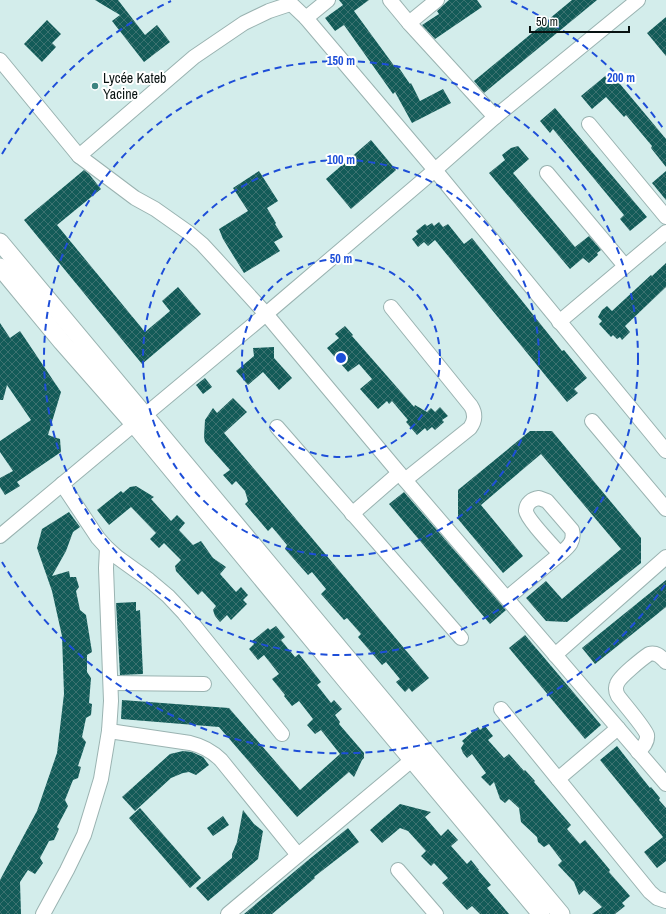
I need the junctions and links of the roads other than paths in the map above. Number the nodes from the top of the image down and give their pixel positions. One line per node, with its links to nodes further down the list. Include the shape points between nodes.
1 (328, 0): 6 (street)
2 (390, 0): 7 (street)
3 (437, 0): 7 (street)
4 (638, 0): 9 (street)
5 (289, 2): 6 (street); 11 (street, via 244,23 194,57)
6 (306, 18): 12 (street)
7 (409, 23): 9 (street)
8 (0, 60): 11 (street)
9 (495, 117): 12 (street)
10 (589, 124): 14 (street)
11 (79, 156): 20 (street, via 189,233)
12 (435, 170): 20 (street); 21 (street)
13 (547, 173): 17 (street)
14 (666, 217)
15 (666, 232): 17 (street)
16 (0, 242): 22 (main road)
17 (625, 266): 21 (street)
18 (0, 267): 22 (main road, via 62,342)
19 (391, 307): 26 (street, via 472,406 475,416 470,428)
20 (266, 314): 22 (street); 26 (street)
21 (559, 322): 25 (street)
22 (139, 419): 27 (street); 45 (main road)
23 (592, 421): 28 (street)
24 (277, 427): 29 (street)
25 (666, 451)
26 (402, 477): 29 (street); 34 (street)
27 (62, 484): 30 (street); 31 (street)
28 (666, 509)
29 (352, 514): 35 (street)
30 (0, 536)
31 (107, 548): 38 (street); 43 (street, via 168,596)
32 (560, 554): 34 (street)
33 (666, 557): 36 (street)
34 (506, 598): 36 (street)
35 (461, 638)
36 (555, 655): 41 (street)
37 (666, 662): 44 (street, via 654,653 649,654 619,679 616,685 616,693 647,735 646,743)
38 (111, 683): 39 (street); 42 (street)
39 (204, 684)
40 (501, 709): 46 (street)
41 (618, 728): 44 (street); 46 (street)
42 (109, 732): 48 (street, via 190,743 207,748 221,760); 51 (street, via 101,779 84,835)
43 (282, 734)
44 (638, 752): 47 (street)
45 (418, 755): 48 (street); 54 (main road); 55 (main road)
46 (558, 779): 50 (street, via 650,892)
47 (666, 784)
48 (298, 854): 52 (street)
49 (398, 870): 53 (street)
50 (666, 902)
51 (43, 914)
52 (228, 914)
53 (436, 914)
54 (541, 914)
55 (561, 914)

